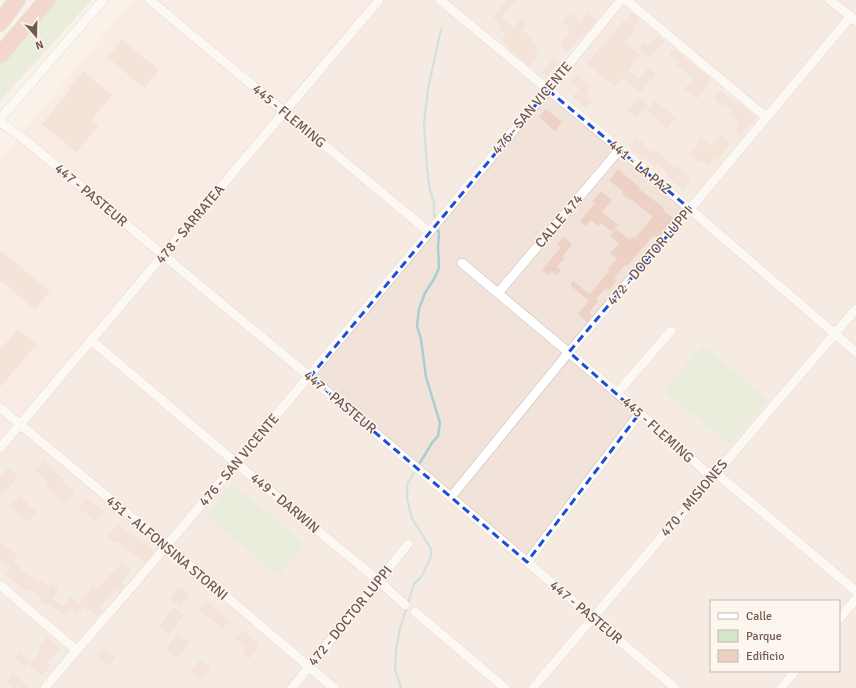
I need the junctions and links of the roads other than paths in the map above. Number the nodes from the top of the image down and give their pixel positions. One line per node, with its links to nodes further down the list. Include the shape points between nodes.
1 (18, 0): 11 (highway)
2 (47, 0): 12 (highway)
3 (103, 0): 16 (street)
4 (150, 0): 14 (street, 445 - FLEMING)
5 (379, 0): 14 (street, 478 - SARRATEA)
6 (440, 0): 13 (street, 441 - LA PAZ)
7 (621, 0): 13 (street, 476 - SAN VICENTE)
8 (626, 0): 15 (street)
9 (830, 0): 10 (street)
10 (853, 19): 15 (street, 472 - DOCTOR LUPPI)
11 (0, 23)
12 (0, 55)
13 (548, 90): 17 (street, 441 - LA PAZ); 19 (street, 476 - SAN VICENTE)
14 (285, 113): 19 (street, 445 - FLEMING); 20 (street, 478 - SARRATEA)
15 (766, 117): 18 (street, 472 - DOCTOR LUPPI)
16 (0, 120): 20 (street, 447 - PASTEUR)
17 (620, 149): 18 (street, 441 - LA PAZ); 22 (street, CALLE 474)
18 (690, 209): 25 (street, 441 - LA PAZ); 27 (street, 472 - DOCTOR LUPPI)
19 (430, 231): 29 (street, 476 - SAN VICENTE)
20 (164, 255): 26 (street, 478 - SARRATEA); 29 (street, 447 - PASTEUR)
21 (462, 263): 22 (street, 445 - FLEMING)
22 (498, 293): 27 (street, 445 - FLEMING)
23 (856, 309): 25 (street, 470 - MISIONES)
24 (672, 331): 30 (street)
25 (835, 335): 28 (street, 441 - LA PAZ); 36 (street, 470 - MISIONES)
26 (91, 340): 33 (street, 478 - SARRATEA); 35 (street, 449 - DARWIN)
27 (569, 352): 30 (street, 445 - FLEMING); 37 (street, 472 - DOCTOR LUPPI)
28 (856, 352)
29 (310, 377): 35 (street, 476 - SAN VICENTE); 37 (street, 447 - PASTEUR)
30 (617, 393): 32 (street, 445 - FLEMING)
31 (0, 408): 33 (street, 451 - ALFONSINA STORNI)
32 (639, 414): 36 (street, 445 - FLEMING, via 706,472); 40 (street)
33 (19, 424): 34 (street, 478 - SARRATEA); 39 (street, 451 - ALFONSINA STORNI)
34 (0, 448)
35 (236, 462): 39 (street, 476 - SAN VICENTE); 41 (street, 449 - DARWIN)
36 (716, 473): 43 (street, 445 - FLEMING); 47 (street, 470 - MISIONES)
37 (451, 497): 40 (street, 447 - PASTEUR)
38 (408, 544): 41 (street, 472 - DOCTOR LUPPI)
39 (167, 546): 49 (street, 476 - SAN VICENTE); 50 (street, 451 - ALFONSINA STORNI)
40 (527, 562): 47 (street, 447 - PASTEUR)
41 (379, 581): 45 (street, 449 - DARWIN); 50 (street, 472 - DOCTOR LUPPI)
42 (0, 585): 49 (street)
43 (856, 591)
44 (856, 599): 48 (street)
45 (405, 605)
46 (415, 612): 55 (street)
47 (593, 618): 56 (street, 470 - MISIONES); 57 (street, 447 - PASTEUR)
48 (840, 618)
49 (76, 650): 52 (street, 476 - SAN VICENTE)
50 (309, 667): 53 (street, 472 - DOCTOR LUPPI); 54 (street, 451 - ALFONSINA STORNI)
51 (794, 672): 58 (street)
52 (45, 688)
53 (292, 688)
54 (334, 688)
55 (505, 688)
56 (533, 688)
57 (675, 688)
58 (781, 688)

